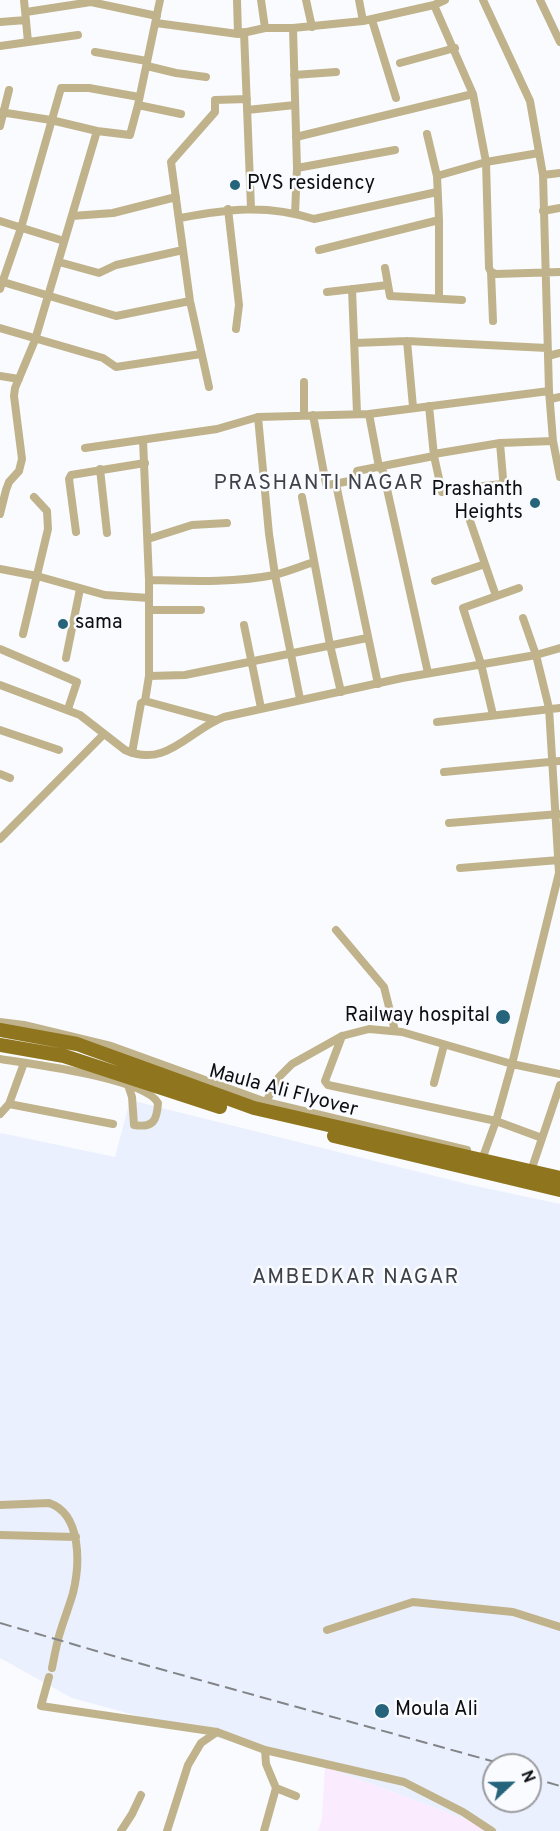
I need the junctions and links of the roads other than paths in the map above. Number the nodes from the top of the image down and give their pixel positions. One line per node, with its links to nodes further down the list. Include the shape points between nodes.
1 (24, 0): 11 (street)
2 (160, 0): 13 (street)
3 (237, 0): 21 (street)
4 (261, 0): 19 (street)
5 (306, 0): 18 (street)
6 (359, 0): 15 (street)
7 (445, 0): 10 (street)
8 (483, 0): 48 (street, via 530,101)
9 (540, 0): 17 (street)
10 (434, 4): 14 (street); 26 (street)
11 (26, 16): 13 (street, via 91,2); 16 (street); 23 (street)
12 (560, 17): 17 (street)
13 (156, 20): 21 (street); 28 (street)
14 (372, 20): 15 (street); 35 (street)
15 (363, 21): 18 (street)
16 (0, 22)
17 (550, 22): 24 (street)
18 (312, 27): 20 (street)
19 (265, 28): 20 (street); 21 (street)
20 (293, 28): 31 (street)
21 (241, 33): 36 (street)
22 (78, 35): 23 (street)
23 (28, 42): 25 (street)
24 (560, 42)
25 (0, 46)
26 (455, 48): 29 (street); 34 (street)
27 (95, 52): 28 (street)
28 (147, 63): 32 (street, via 176,73); 37 (street)
29 (400, 63)
30 (336, 72): 31 (street)
31 (294, 75): 38 (street)
32 (206, 77)
33 (9, 90): 40 (street)
34 (473, 94): 46 (street); 49 (street)
35 (396, 98)
36 (247, 99): 39 (street); 55 (street, via 215,100 215,112 171,162)
37 (139, 101): 41 (street); 42 (street, via 88,88 61,88); 44 (street, via 130,135)
38 (295, 105): 39 (street); 46 (street)
39 (247, 110): 56 (street)
40 (2, 112): 42 (street); 43 (street)
41 (181, 114)
42 (51, 120): 44 (street); 65 (street)
43 (0, 126)
44 (97, 131): 61 (street)
45 (427, 134): 53 (street)
46 (296, 137): 50 (street)
47 (395, 150): 50 (street)
48 (539, 153): 49 (street); 52 (street)
49 (486, 162): 53 (street); 71 (street)
50 (297, 168): 60 (street)
51 (560, 172): 52 (street)
52 (543, 175): 59 (street)
53 (436, 176): 54 (street)
54 (438, 192): 60 (street, via 314,219); 63 (street)
55 (176, 197): 61 (street, via 113,213); 62 (street)
56 (251, 208): 58 (street); 60 (street)
57 (560, 208): 59 (street)
58 (228, 209): 62 (street); 84 (street, via 239,305)
59 (543, 211): 73 (street)
60 (296, 214)
61 (72, 216): 66 (street)
62 (180, 218): 67 (street)
63 (439, 220): 68 (street); 79 (street)
64 (0, 222): 65 (street)
65 (21, 228): 66 (street); 74 (street)
66 (64, 241): 69 (street)
67 (183, 250): 69 (street, via 116,265 99,273); 81 (street)
68 (320, 250)
69 (59, 262): 78 (street)
70 (385, 268): 75 (street)
71 (491, 272): 73 (street); 82 (street)
72 (560, 272): 73 (street)
73 (544, 273): 88 (street)
74 (1, 284): 78 (street)
75 (388, 285): 76 (street); 79 (street, via 390,296)
76 (352, 289): 77 (street); 87 (street)
77 (327, 292)
78 (48, 296): 81 (street, via 116,316); 85 (street)
79 (439, 298): 80 (street)
80 (462, 300)
81 (190, 301): 90 (street)
82 (493, 321)
83 (0, 328): 85 (street)
84 (236, 330)
85 (35, 340): 90 (street, via 103,358 116,367); 92 (street)
86 (407, 341): 87 (street); 88 (street); 97 (street)
87 (355, 344): 98 (street)
88 (547, 352): 89 (street); 95 (street)
89 (560, 353)
90 (201, 354): 94 (street)
91 (0, 376): 92 (street)
92 (19, 379): 113 (street, via 14,396 22,459 19,471)
93 (304, 382): 100 (street)
94 (209, 387)
95 (553, 396): 96 (street); 103 (street)
96 (429, 406): 97 (street); 107 (street)
97 (413, 407): 99 (street)
98 (357, 413): 99 (street); 100 (street)
99 (369, 414): 110 (street)
100 (309, 415): 101 (street); 114 (street)
101 (258, 417): 102 (street, via 217,429); 128 (street)
102 (143, 440): 105 (street); 108 (street)
103 (553, 441): 104 (street); 106 (street)
104 (500, 444): 107 (street); 115 (street, via 503,487)
105 (86, 448)
106 (557, 450): 109 (street)
107 (434, 455): 110 (street); 116 (street)
108 (145, 463): 111 (street); 124 (street)
109 (559, 465): 112 (street)
110 (379, 467): 114 (street); 150 (street)
111 (100, 469): 122 (street, via 70,477); 123 (street)
112 (560, 477)
113 (4, 482): 120 (street)
114 (329, 482): 141 (street)
115 (466, 488)
116 (442, 492)
117 (34, 497): 129 (street, via 48,516)
118 (302, 497): 125 (street)
119 (467, 512): 126 (street)
120 (0, 514)
121 (227, 523): 124 (street, via 192,525)
122 (76, 532)
123 (107, 533)
124 (148, 536): 130 (street)
125 (314, 562): 128 (street); 142 (street)
126 (485, 564): 131 (street); 134 (street)
127 (0, 569): 129 (street)
128 (275, 575): 130 (street, via 212,581); 145 (street)
129 (37, 576): 133 (street); 140 (street)
130 (149, 580): 135 (street)
131 (435, 581)
132 (519, 588): 134 (street)
133 (84, 590): 135 (street); 147 (street)
134 (496, 596): 149 (street, via 463,608)
135 (149, 598): 136 (street)
136 (149, 610): 137 (street); 151 (street)
137 (201, 610)
138 (523, 618): 146 (street)
139 (244, 624): 148 (street)
140 (23, 634)
141 (367, 638): 142 (street); 152 (street)
142 (330, 645): 145 (street); 154 (street)
143 (560, 648): 146 (street)
144 (0, 649): 157 (street, via 77,682)
145 (291, 654): 148 (street); 155 (street)
146 (536, 655): 149 (street); 159 (street)
147 (66, 658)
148 (252, 662): 151 (street, via 185,675); 158 (street)
149 (481, 664): 150 (street); 161 (street)
150 (428, 673): 152 (street)
151 (149, 676): 156 (street)
152 (378, 684): 154 (street)
153 (0, 685): 157 (street)
154 (341, 692): 155 (street)
155 (300, 699): 158 (street)
156 (145, 701): 162 (street); 167 (street, via 141,703)
157 (68, 708): 165 (street)
158 (261, 708): 162 (street)
159 (549, 708): 160 (street); 161 (street); 168 (street)
160 (560, 708)
161 (493, 715): 163 (street)
162 (215, 720): 167 (street, via 165,752)
163 (437, 722)
164 (0, 730): 166 (street)
165 (104, 734): 167 (street); 174 (street)
166 (59, 750)
167 (132, 753)
168 (557, 761): 169 (street); 172 (street)
169 (444, 772)
170 (0, 774): 171 (street)
171 (10, 778)
172 (558, 814): 173 (street); 175 (street)
173 (449, 823)
174 (0, 839)
175 (559, 860): 176 (street); 177 (street)
176 (460, 868)
177 (560, 873): 187 (street)
178 (336, 930): 181 (street, via 384,987)
179 (0, 1022): 192 (street, via 111,1046)
180 (0, 1030): 201 (main road, Maula Ali Flyover, via 77,1044 254,1108)
181 (395, 1031): 182 (street, via 369,1029); 184 (street)
182 (342, 1036): 192 (street, via 283,1072); 195 (street, via 325,1081 328,1084)
183 (0, 1045): 202 (main road, Maula Ali Flyover, via 64,1056 252,1117)
184 (444, 1045): 187 (street); 189 (street)
185 (0, 1059): 186 (street)
186 (24, 1063): 190 (street); 193 (street)
187 (512, 1064): 188 (street); 195 (street)
188 (560, 1074)
189 (434, 1083)
190 (129, 1085): 190 (street, via 150,1093 158,1103 156,1118 145,1127 134,1125)
191 (560, 1085): 197 (street)
192 (267, 1102): 198 (street)
193 (9, 1104): 194 (street); 196 (street)
194 (0, 1114)
195 (495, 1121): 197 (street); 198 (street)
196 (113, 1124)
197 (542, 1138): 199 (street)
198 (484, 1154): 199 (street)
199 (533, 1165): 200 (street)
200 (560, 1171)
201 (560, 1178)
202 (560, 1190)
203 (0, 1505): 205 (street, via 55,1505 71,1521)
204 (0, 1535): 205 (street)
205 (76, 1537): 208 (street, via 74,1590 41,1706)
206 (560, 1627): 207 (street, via 513,1612 413,1602)
207 (327, 1630)
208 (217, 1732): 209 (street); 213 (street, via 201,1743 188,1765)
209 (265, 1750): 210 (street); 217 (street, via 404,1782)
210 (276, 1788): 212 (street); 216 (street)
211 (141, 1795): 214 (street)
212 (296, 1796)
213 (168, 1829): 215 (street)
214 (121, 1831)
215 (178, 1831)
216 (264, 1831)
217 (492, 1831)

